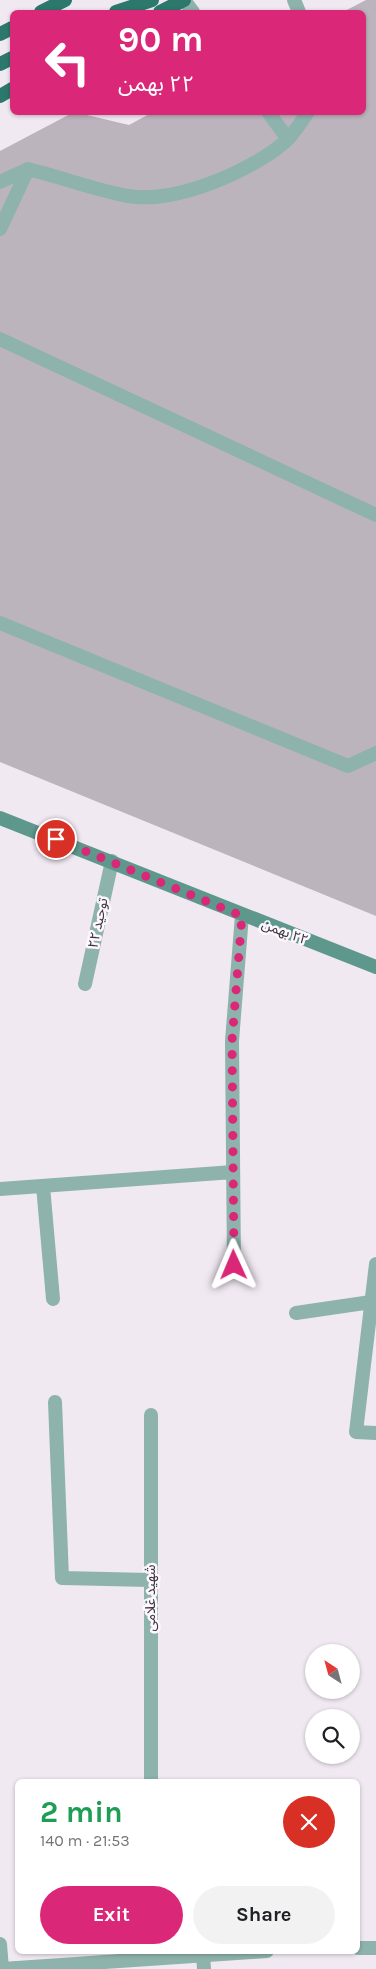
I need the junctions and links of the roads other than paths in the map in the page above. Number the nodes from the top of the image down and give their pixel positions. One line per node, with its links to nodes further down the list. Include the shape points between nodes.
1 (65, 0): 4 (highway)
2 (152, 0): 5 (highway)
3 (184, 0): 6 (highway)
4 (45, 10)
5 (122, 10)
6 (164, 10)
7 (270, 115): 9 (street)
8 (306, 115): 9 (street)
9 (288, 139): 10 (street, via 255,162 205,186 170,195 129,196)
10 (28, 169): 11 (street); 12 (street)
11 (0, 182)
12 (0, 229)
13 (0, 339): 14 (street)
14 (376, 514)
15 (0, 623): 16 (street, via 348,766)
16 (376, 753)
17 (0, 818): 18 (main road, ٢٢ بهمن)
18 (112, 861): 19 (main road, ٢٢ بهمن); 21 (street, توحید ۲۲)
19 (242, 916): 20 (main road, ٢٢ بهمن); 22 (street, via 232,1041)
20 (376, 967)
21 (85, 984)
22 (232, 1172): 23 (street); 26 (street)
23 (43, 1186): 24 (street); 27 (street)
24 (0, 1189)
25 (376, 1264): 28 (street)
26 (234, 1265)
27 (53, 1299)
28 (371, 1302): 29 (street); 32 (street, via 356,1432)
29 (296, 1313)
30 (55, 1402): 33 (street, via 62,1578)
31 (151, 1415): 33 (street, شهید غلامی)
32 (376, 1433)
33 (150, 1580): 34 (street, شهید غلامی)
34 (151, 1779)
35 (0, 1944): 41 (street)
36 (360, 1948): 37 (street)
37 (376, 1948)
38 (250, 1954): 40 (street)
39 (152, 1956): 40 (street); 41 (street)
40 (203, 1962)
41 (2, 1969)

